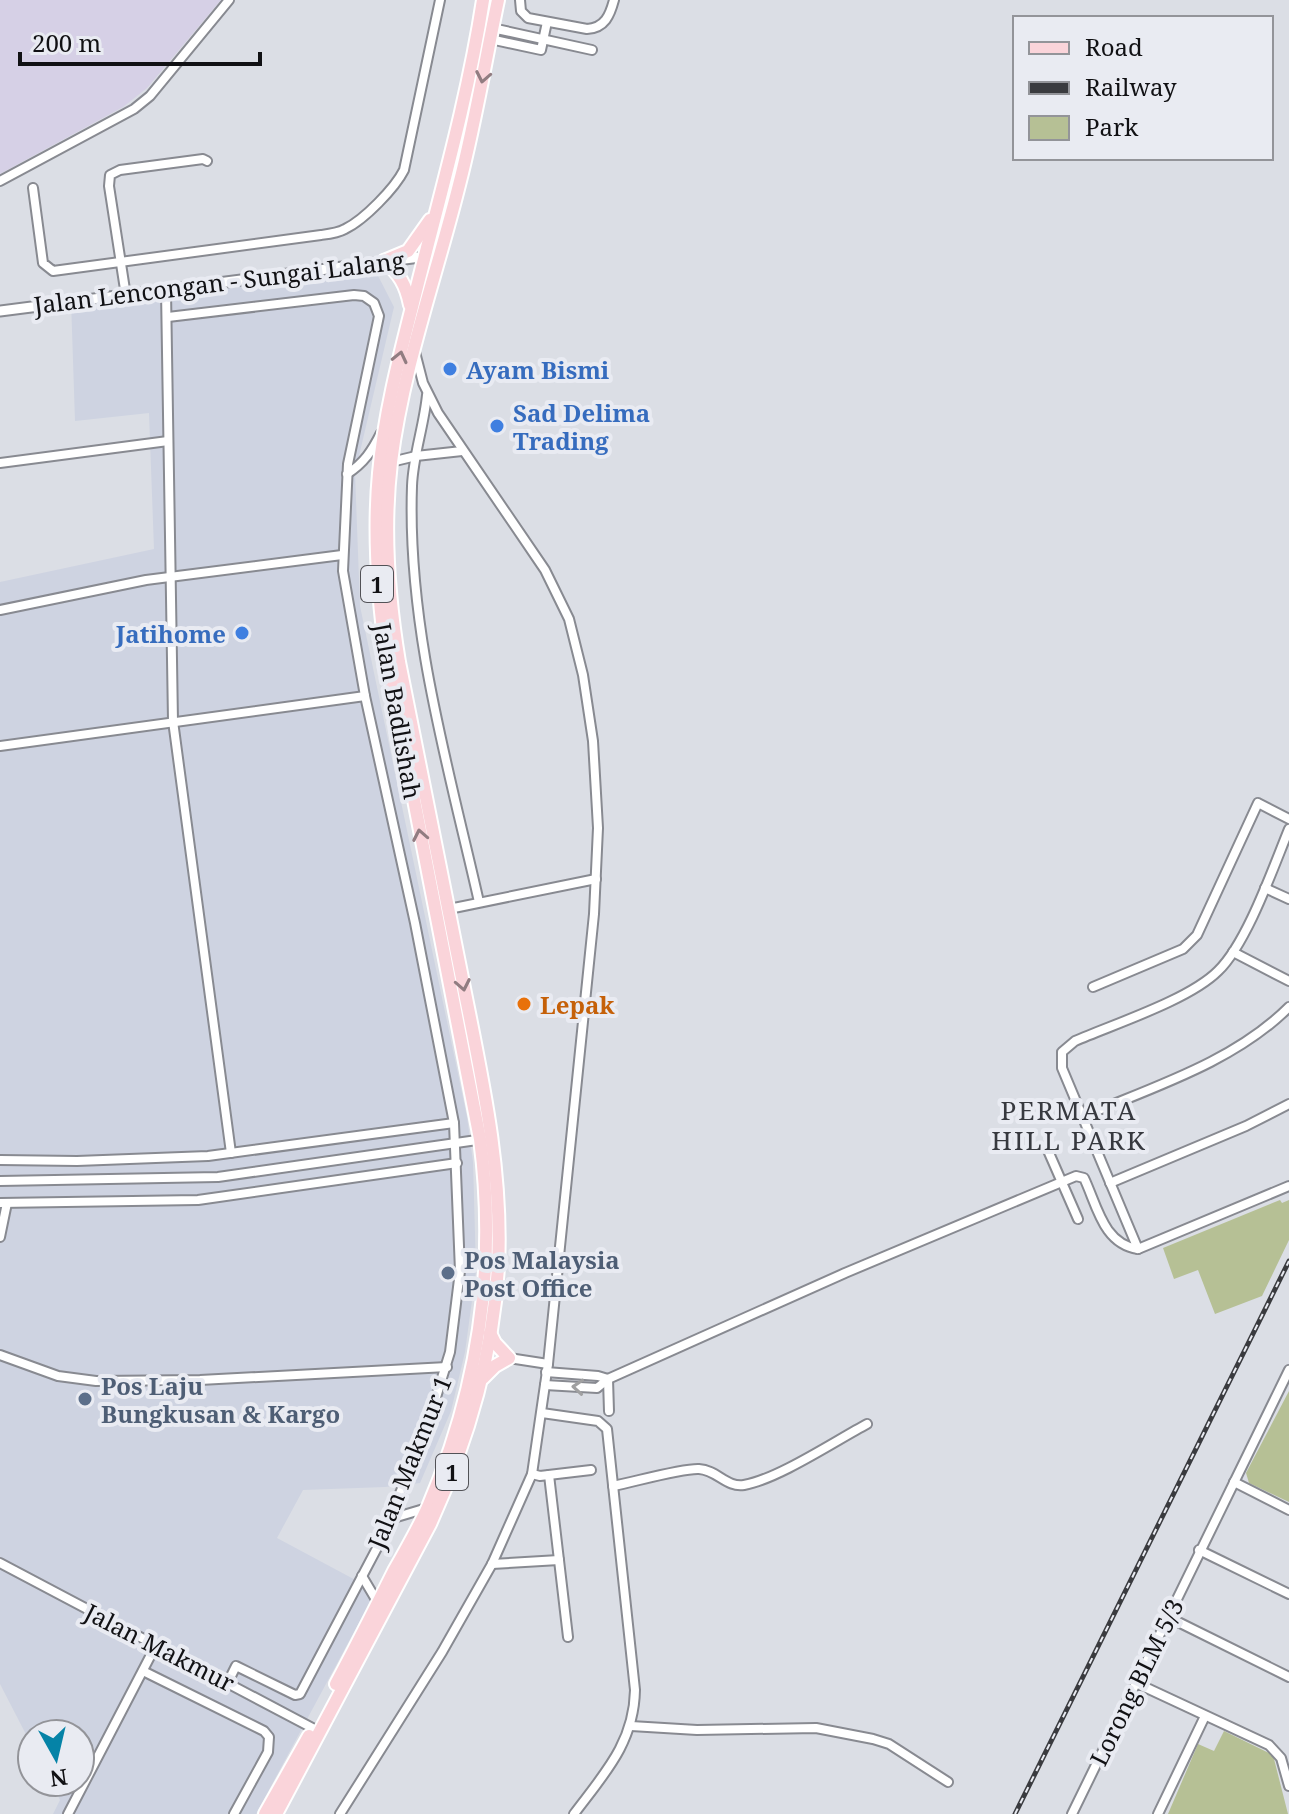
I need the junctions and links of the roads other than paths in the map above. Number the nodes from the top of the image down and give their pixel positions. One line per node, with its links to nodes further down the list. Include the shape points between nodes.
1 (229, 0): 12 (street, via 134,109)
2 (440, 0): 17 (street, via 404,170 351,225 321,235)
3 (483, 0): 14 (main road, Jalan Badlishah / 1)
4 (498, 0): 8 (main road, Jalan Badlishah / 1)
5 (520, 0): 7 (street, via 525,16)
6 (614, 0): 7 (street, via 610,16 595,29)
7 (547, 22): 9 (street)
8 (491, 34): 9 (street); 9 (street, via 541,50); 15 (main road, Jalan Badlishah / 1, one-way to 15, via 470,142)
9 (543, 40): 10 (street)
10 (592, 50)
11 (207, 161): 17 (street, via 110,175)
12 (0, 181)
13 (33, 188): 17 (street, via 46,268)
14 (438, 204): 16 (main road, Jalan Badlishah / 1); 18 (main road, via 408,251)
15 (439, 256): 16 (street, Jalan Lencongan - Sungai Lalang); 24 (main road, Jalan Badlishah / 1)
16 (424, 257): 18 (street, Jalan Lencongan - Sungai Lalang); 22 (main road, Jalan Badlishah / 1)
17 (121, 261): 20 (street)
18 (384, 261): 19 (street, Jalan Lencongan - Sungai Lalang); 22 (main road, via 404,284)
19 (166, 291): 20 (street, Jalan Lencongan - Sungai Lalang); 23 (street)
20 (126, 296): 21 (street, Jalan Lencongan - Sungai Lalang)
21 (0, 311)
22 (411, 312): 26 (main road, Jalan Badlishah / 1, one-way to 22)
23 (168, 317): 27 (street); 32 (street, Jalan Makmur 1, via 354,295 374,303 377,330)
24 (414, 348): 25 (street); 30 (main road, Jalan Badlishah / 1)
25 (427, 395): 28 (street); 29 (street)
26 (385, 425): 32 (street, via 373,451); 45 (main road, Jalan Badlishah / 1, one-way to 26, via 378,602 377,501)
27 (168, 441): 31 (street); 34 (street)
28 (462, 451): 29 (street); 41 (street, via 545,570 569,619 593,741)
29 (416, 456): 30 (street); 44 (street, via 412,535 419,625)
30 (391, 462): 45 (main road, Jalan Badlishah / 1, via 389,603)
31 (0, 463)
32 (347, 474): 33 (street, Jalan Makmur 1)
33 (342, 555): 34 (street); 36 (street, Jalan Makmur 1)
34 (170, 577): 35 (street); 37 (street)
35 (0, 610)
36 (365, 696): 37 (street); 52 (street, Jalan Makmur 1)
37 (173, 721): 38 (street); 56 (street)
38 (0, 746)
39 (1289, 819): 48 (street, via 1258,803 1197,935 1183,949)
40 (1289, 829): 42 (street)
41 (596, 879): 44 (street); 71 (street)
42 (1265, 888): 43 (street); 46 (street)
43 (1289, 899)
44 (479, 902): 45 (street)
45 (442, 910): 53 (main road, Jalan Badlishah / 1)
46 (1233, 952): 47 (street); 51 (street, via 1196,989 1068,1045 1060,1058)
47 (1289, 981)
48 (1093, 987)
49 (1289, 1007): 51 (street, via 1233,1050)
50 (1289, 1104): 61 (street)
51 (1082, 1117): 61 (street)
52 (454, 1123): 54 (street, Jalan Makmur 1); 56 (street)
53 (486, 1138): 54 (street); 67 (main road, 1, via 497,1186 498,1266); 84 (main road, 1, via 485,1288 476,1353 462,1413)
54 (456, 1142): 58 (street, Jalan Makmur 1); 59 (street, via 218,1177)
55 (1046, 1146): 60 (street)
56 (231, 1153): 57 (street, via 168,1159)
57 (0, 1160)
58 (457, 1163): 63 (street, via 198,1200); 70 (street, Jalan Makmur 1, via 460,1271)
59 (0, 1181)
60 (1061, 1181): 64 (street); 66 (street, via 1084,1178 1110,1234 1120,1244); 73 (street)
61 (1110, 1183): 66 (street)
62 (1289, 1186): 66 (street)
63 (4, 1203): 65 (street)
64 (1078, 1219)
65 (0, 1237)
66 (1138, 1249)
67 (490, 1331): 69 (main road); 74 (main road, 1)
68 (0, 1355): 70 (street, via 58,1376 96,1381)
69 (509, 1358): 71 (street); 74 (main road)
70 (447, 1367): 86 (street, Jalan Makmur 1)
71 (547, 1368): 73 (street); 75 (street)
72 (1289, 1370): 82 (street, Lorong BLM 5/3)
73 (608, 1379): 75 (street, one-way to 75, via 597,1388); 76 (street)
74 (481, 1381): 105 (main road, 1, via 430,1524)
75 (545, 1385): 77 (street)
76 (609, 1411)
77 (542, 1413): 80 (street); 83 (street, via 598,1421 606,1427)
78 (867, 1424): 83 (street, via 763,1480 741,1486 700,1469)
79 (591, 1470): 81 (street)
80 (532, 1474): 81 (street); 90 (street)
81 (549, 1475): 88 (street)
82 (1234, 1482): 85 (street); 87 (street, Lorong BLM 5/3)
83 (613, 1486): 104 (street, via 635,1690)
84 (428, 1508): 86 (street); 93 (main road, 1)
85 (1289, 1510)
86 (390, 1519): 91 (street, Jalan Makmur 1)
87 (1199, 1550): 92 (street); 94 (street, Lorong BLM 5/3)
88 (559, 1560): 90 (street); 95 (street)
89 (0, 1563): 96 (street, Jalan Makmur)
90 (492, 1564): 112 (street)
91 (362, 1576): 93 (street); 101 (street, Jalan Makmur 1, via 300,1694)
92 (1289, 1594)
93 (378, 1603): 105 (main road, 1)
94 (1168, 1617): 98 (street); 100 (street, Lorong BLM 5/3)
95 (568, 1637)
96 (155, 1647): 97 (street); 99 (street, Jalan Makmur)
97 (143, 1671): 108 (street); 109 (street, via 269,1737 268,1752)
98 (1289, 1677)
99 (228, 1682): 101 (street, via 236,1666); 102 (street, Jalan Makmur)
100 (1136, 1683): 103 (street); 114 (street, Lorong BLM 5/3)
101 (290, 1692): 102 (street)
102 (281, 1710): 105 (street, Jalan Makmur)
103 (1205, 1716): 107 (street, via 1277,1751); 115 (street)
104 (631, 1726): 106 (street, via 816,1728 889,1744); 113 (street)
105 (317, 1730): 110 (main road, 1); 111 (main road, 1)
106 (948, 1782)
107 (1289, 1786)
108 (68, 1814)
109 (234, 1814)
110 (265, 1814)
111 (276, 1814)
112 (340, 1814)
113 (574, 1814)
114 (1072, 1814)
115 (1158, 1814)

